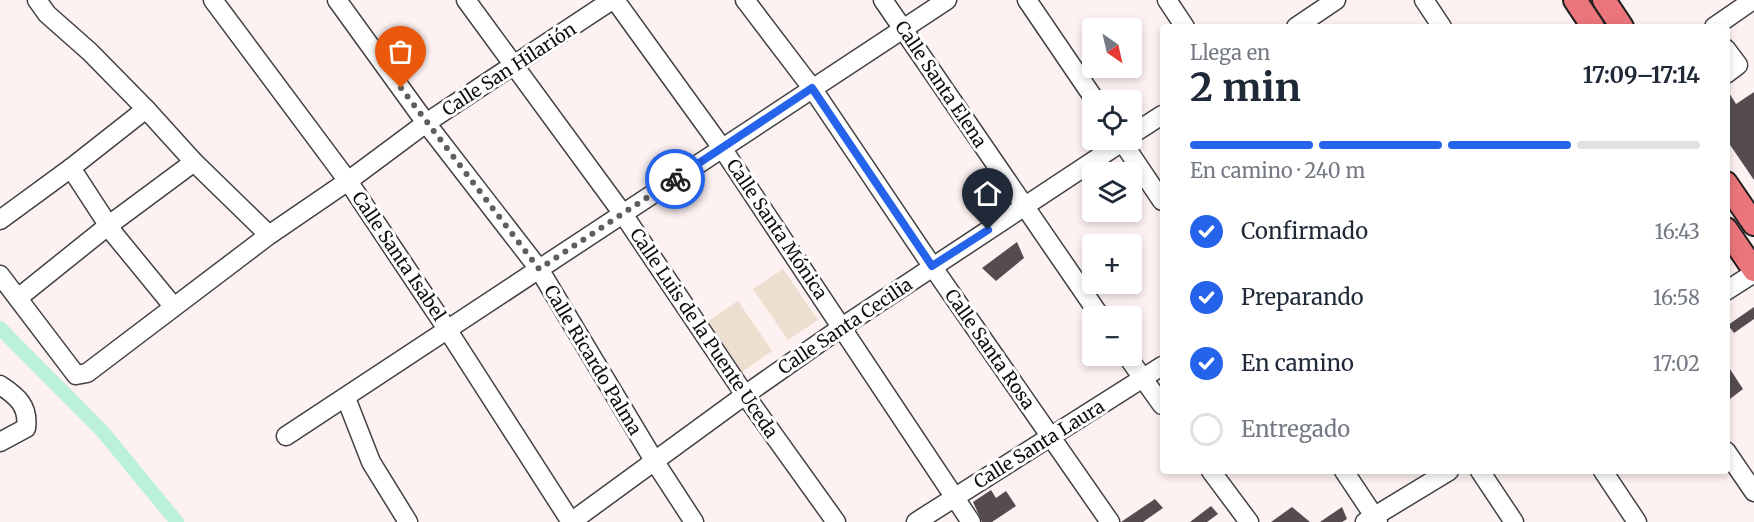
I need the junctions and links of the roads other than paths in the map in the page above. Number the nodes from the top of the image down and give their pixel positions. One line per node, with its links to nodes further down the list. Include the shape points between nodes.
1 (37, 0): 28 (street)
2 (213, 0): 37 (street, Calle Santa Isabel)
3 (337, 0): 30 (street, Calle Ricardo Palma)
4 (466, 0): 24 (street, Calle Luis de la Puente Uceda)
5 (614, 0): 24 (street, Calle San Hilarión); 32 (street, Calle Santa Mónica)
6 (746, 0): 26 (street, Calle Santa Rosa)
7 (883, 0): 22 (street, Calle Santa Elena)
8 (947, 0): 22 (street)
9 (1027, 0): 27 (street)
10 (1167, 0): 16 (street)
11 (1336, 0): 17 (street)
12 (1424, 0): 18 (street)
13 (1575, 0): 19 (main road)
14 (1605, 0): 20 (main road)
15 (1748, 7): 21 (street)
16 (1183, 24)
17 (1300, 24)
18 (1440, 24)
19 (1591, 24)
20 (1620, 24)
21 (1722, 24)
22 (903, 29): 26 (street); 40 (street, Calle Santa Elena)
23 (1730, 54): 25 (street, via 1738,65)
24 (513, 67): 30 (street, Calle San Hilarión); 41 (street, Calle Luis de la Puente Uceda)
25 (1730, 71)
26 (812, 88): 32 (street); 47 (street, Calle Santa Rosa)
27 (1088, 90)
28 (146, 108): 35 (street); 36 (street)
29 (1160, 116): 31 (street, Calle Santa Cecilia)
30 (426, 123): 37 (street, Calle San Hilarión); 48 (street, Calle Ricardo Palma)
31 (1142, 128)
32 (722, 148): 41 (street); 55 (street, Calle Santa Mónica)
33 (1108, 150): 40 (street, Calle Santa Cecilia)
34 (1132, 150): 39 (street)
35 (194, 162): 44 (street); 45 (street)
36 (71, 168): 42 (street); 44 (street)
37 (348, 181): 45 (street, Calle San Hilarión); 56 (street, Calle Santa Isabel)
38 (1730, 189): 43 (main road)
39 (1160, 198)
40 (1024, 206): 47 (street, Calle Santa Cecilia); 54 (street, Calle Santa Elena)
41 (623, 213): 48 (street); 61 (street, Calle Luis de la Puente Uceda)
42 (0, 219)
43 (1754, 224)
44 (109, 225): 52 (street); 53 (street)
45 (268, 235): 53 (street, Calle San Hilarión)
46 (1730, 235): 49 (main road)
47 (932, 266): 55 (street, Calle Santa Cecilia); 65 (street, Calle Santa Rosa)
48 (539, 269): 56 (street); 68 (street, Calle Ricardo Palma)
49 (1754, 271): 51 (street)
50 (0, 275): 52 (street)
51 (1730, 288)
52 (18, 298): 53 (street, Calle San Hilarión, via 76,375 87,373)
53 (173, 306)
54 (1093, 306)
55 (842, 327): 61 (street, Calle Santa Cecilia); 75 (street, Calle Santa Mónica)
56 (447, 330): 62 (street); 78 (street, Calle Santa Isabel)
57 (1134, 366): 59 (street)
58 (1160, 367): 59 (street, Calle Santa Laura)
59 (1143, 378): 63 (street); 65 (street, Calle Santa Laura)
60 (0, 385): 66 (street, via 24,404 28,417 26,428)
61 (745, 395): 68 (street, Calle Santa Cecilia); 80 (street, Calle Luis de la Puente Uceda)
62 (346, 398): 64 (street); 77 (street, via 371,462)
63 (1160, 402)
64 (286, 436)
65 (1052, 436): 75 (street, Calle Santa Laura); 83 (street, Calle Santa Rosa)
66 (0, 442)
67 (1730, 457): 74 (street)
68 (655, 462): 78 (street, Calle Santa Cecilia); 79 (street, Calle Ricardo Palma)
69 (1213, 474): 84 (street)
70 (1346, 474): 76 (street)
71 (1444, 474): 76 (street)
72 (1482, 474): 85 (street)
73 (1605, 474): 86 (street)
74 (1754, 492)
75 (954, 497): 81 (street, Calle Santa Laura); 82 (street, Calle Santa Mónica)
76 (1372, 520)
77 (408, 522)
78 (571, 522)
79 (694, 522)
80 (836, 522)
81 (916, 522)
82 (971, 522)
83 (1110, 522)
84 (1249, 522)
85 (1514, 522)
86 (1637, 522)

